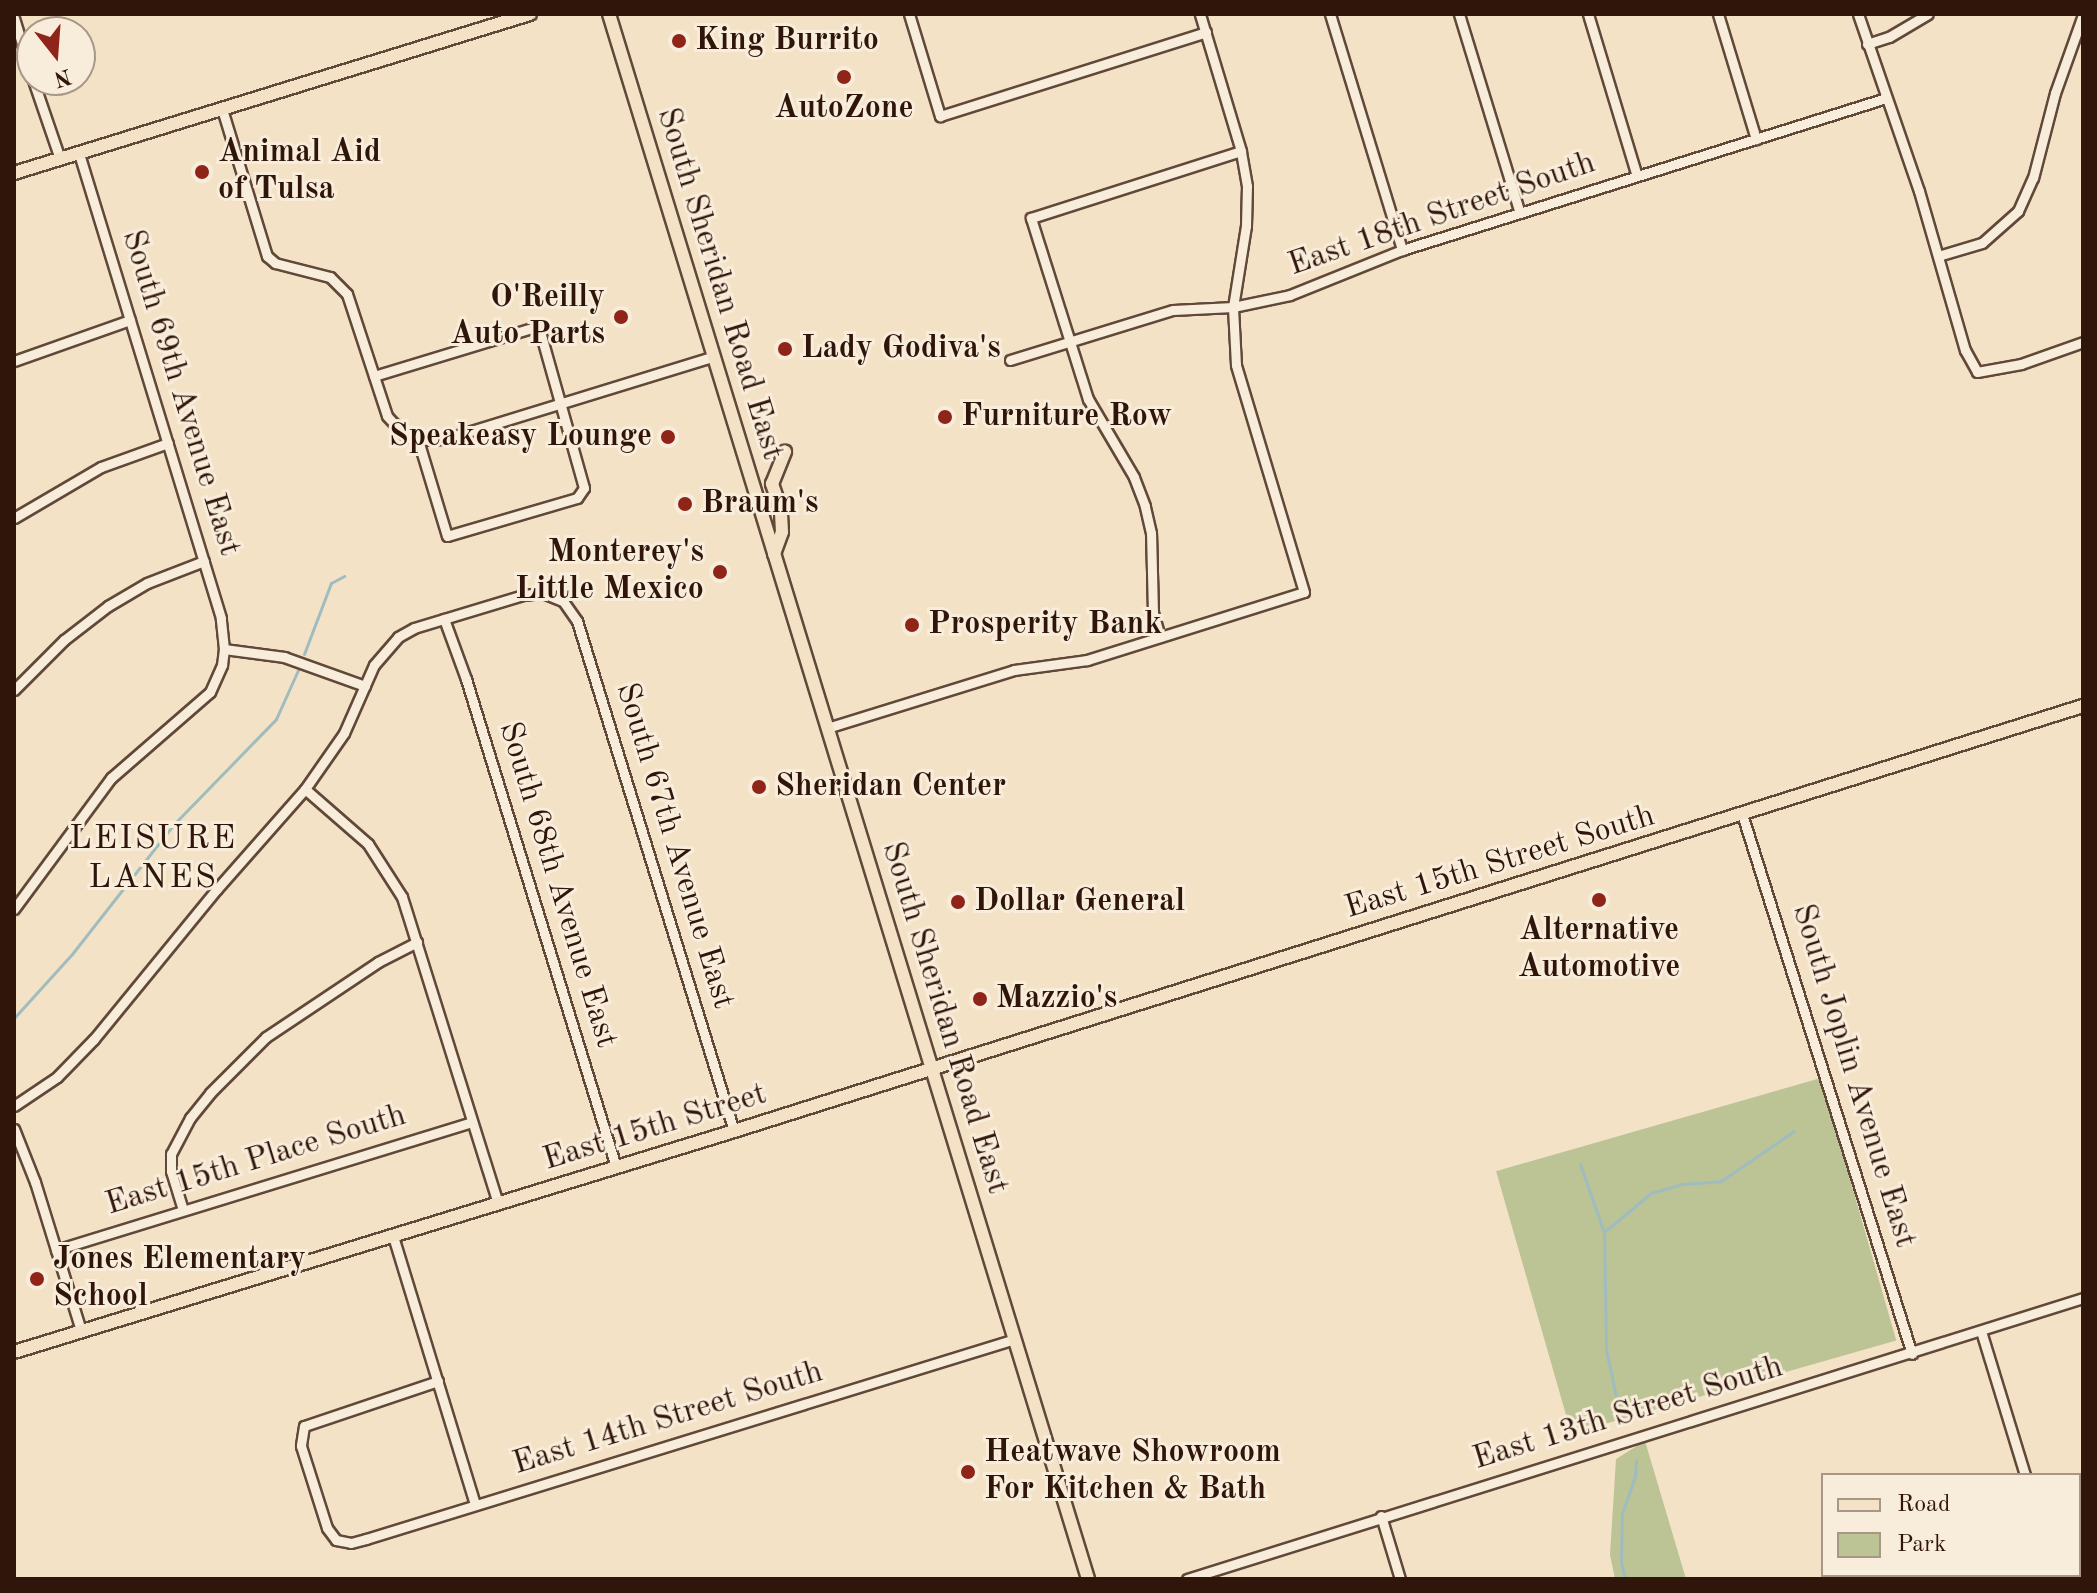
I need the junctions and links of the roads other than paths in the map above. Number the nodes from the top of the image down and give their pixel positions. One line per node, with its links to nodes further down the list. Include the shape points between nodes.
1 (530, 14): 16 (main road)
2 (609, 14): 30 (main road, South Sheridan Road East)
3 (909, 14): 12 (street, via 940,116)
4 (1200, 14): 12 (street)
5 (1330, 14): 24 (street)
6 (1459, 14): 23 (street)
7 (1588, 14): 22 (street)
8 (1718, 14): 17 (street)
9 (1858, 14): 13 (street)
10 (1928, 14): 13 (street)
11 (2083, 15): 25 (street, via 2018,211 1982,243)
12 (1206, 32): 18 (street)
13 (1867, 44): 15 (street)
14 (39, 96): 20 (street)
15 (1886, 98): 17 (street, East 18th Street South); 25 (street)
16 (222, 109): 19 (main road); 33 (street, via 267,256 337,282 353,307)
17 (1756, 139): 22 (street, East 18th Street South)
18 (1241, 151): 26 (street, via 1246,226); 28 (street, via 1031,218)
19 (79, 153): 20 (main road); 27 (street, South 69th Avenue East)
20 (60, 159): 21 (main road)
21 (14, 173)
22 (1637, 176): 23 (street, East 18th Street South)
23 (1520, 213): 24 (street, East 18th Street South)
24 (1402, 250): 26 (street, East 18th Street South, via 1290,295)
25 (1938, 256): 29 (street, via 1965,350 1977,372 2021,364)
26 (1233, 307): 28 (street, East 18th Street South, via 1173,310); 42 (street, via 1241,386 1304,592)
27 (130, 320): 31 (street); 36 (street, South 69th Avenue East)
28 (1069, 341): 32 (street, East 18th Street South); 42 (street, via 1088,399 1145,506 1153,613)
29 (2083, 342)
30 (714, 356): 34 (street); 39 (main road, South Sheridan Road East)
31 (15, 359)
32 (1010, 360)
33 (374, 376): 34 (street, via 532,328 541,335); 35 (street, via 387,416)
34 (560, 402): 35 (street, via 445,439); 35 (street, via 582,494 453,537 445,533)
35 (418, 440)
36 (168, 443): 38 (street, via 101,467); 40 (street, South 69th Avenue East)
37 (785, 452): 39 (main road, via 772,484 782,532)
38 (14, 518)
39 (774, 554): 47 (main road, South Sheridan Road East)
40 (204, 561): 43 (street, South 69th Avenue East); 45 (street, via 161,576 108,606 37,664)
41 (444, 619): 44 (street, via 398,637 374,665); 56 (street, South 67th Avenue East, via 543,593 563,601 577,621); 57 (street, South 68th Avenue East)
42 (1160, 637): 47 (street, via 1087,660 1014,670)
43 (224, 649): 44 (street, via 284,657); 50 (street, via 210,692 111,778)
44 (365, 686): 48 (street, via 344,733)
45 (14, 690)
46 (2083, 706): 49 (main road, East 15th Street South)
47 (827, 728): 52 (main road, South Sheridan Road East)
48 (305, 789): 51 (street, via 352,827 380,860 402,897); 53 (street, via 94,1039 57,1077)
49 (1742, 814): 52 (main road, East 15th Street South); 67 (street, South Joplin Avenue East)
50 (14, 909)
51 (417, 942): 54 (street); 59 (street, via 266,1037 210,1093 171,1154)
52 (931, 1067): 56 (main road, East 15th Street); 65 (main road, South Sheridan Road East)
53 (14, 1106)
54 (472, 1122): 58 (street); 59 (street, East 15th Place South)
55 (14, 1129): 61 (street)
56 (734, 1131): 57 (main road, East 15th Street)
57 (616, 1167): 58 (main road, East 15th Street)
58 (498, 1203): 60 (main road, East 15th Street)
59 (183, 1210): 61 (street, East 15th Place South)
60 (393, 1236): 63 (main road); 68 (street)
61 (56, 1250): 63 (street)
62 (2083, 1298): 64 (street, East 13th Street South)
63 (81, 1331): 66 (main road)
64 (1981, 1331): 67 (street, East 13th Street South); 69 (street)
65 (1015, 1339): 70 (street, East 14th Street South); 72 (main road, South Sheridan Road East)
66 (14, 1352)
67 (1912, 1354): 71 (street, East 13th Street South)
68 (438, 1381): 70 (street); 70 (street, East 14th Street South, via 304,1426 301,1446 327,1528 336,1540 351,1543)
69 (2024, 1473)
70 (475, 1504)
71 (1381, 1516): 73 (street, East 13th Street South); 74 (street)
72 (1088, 1579)
73 (1187, 1579)
74 (1400, 1579)

